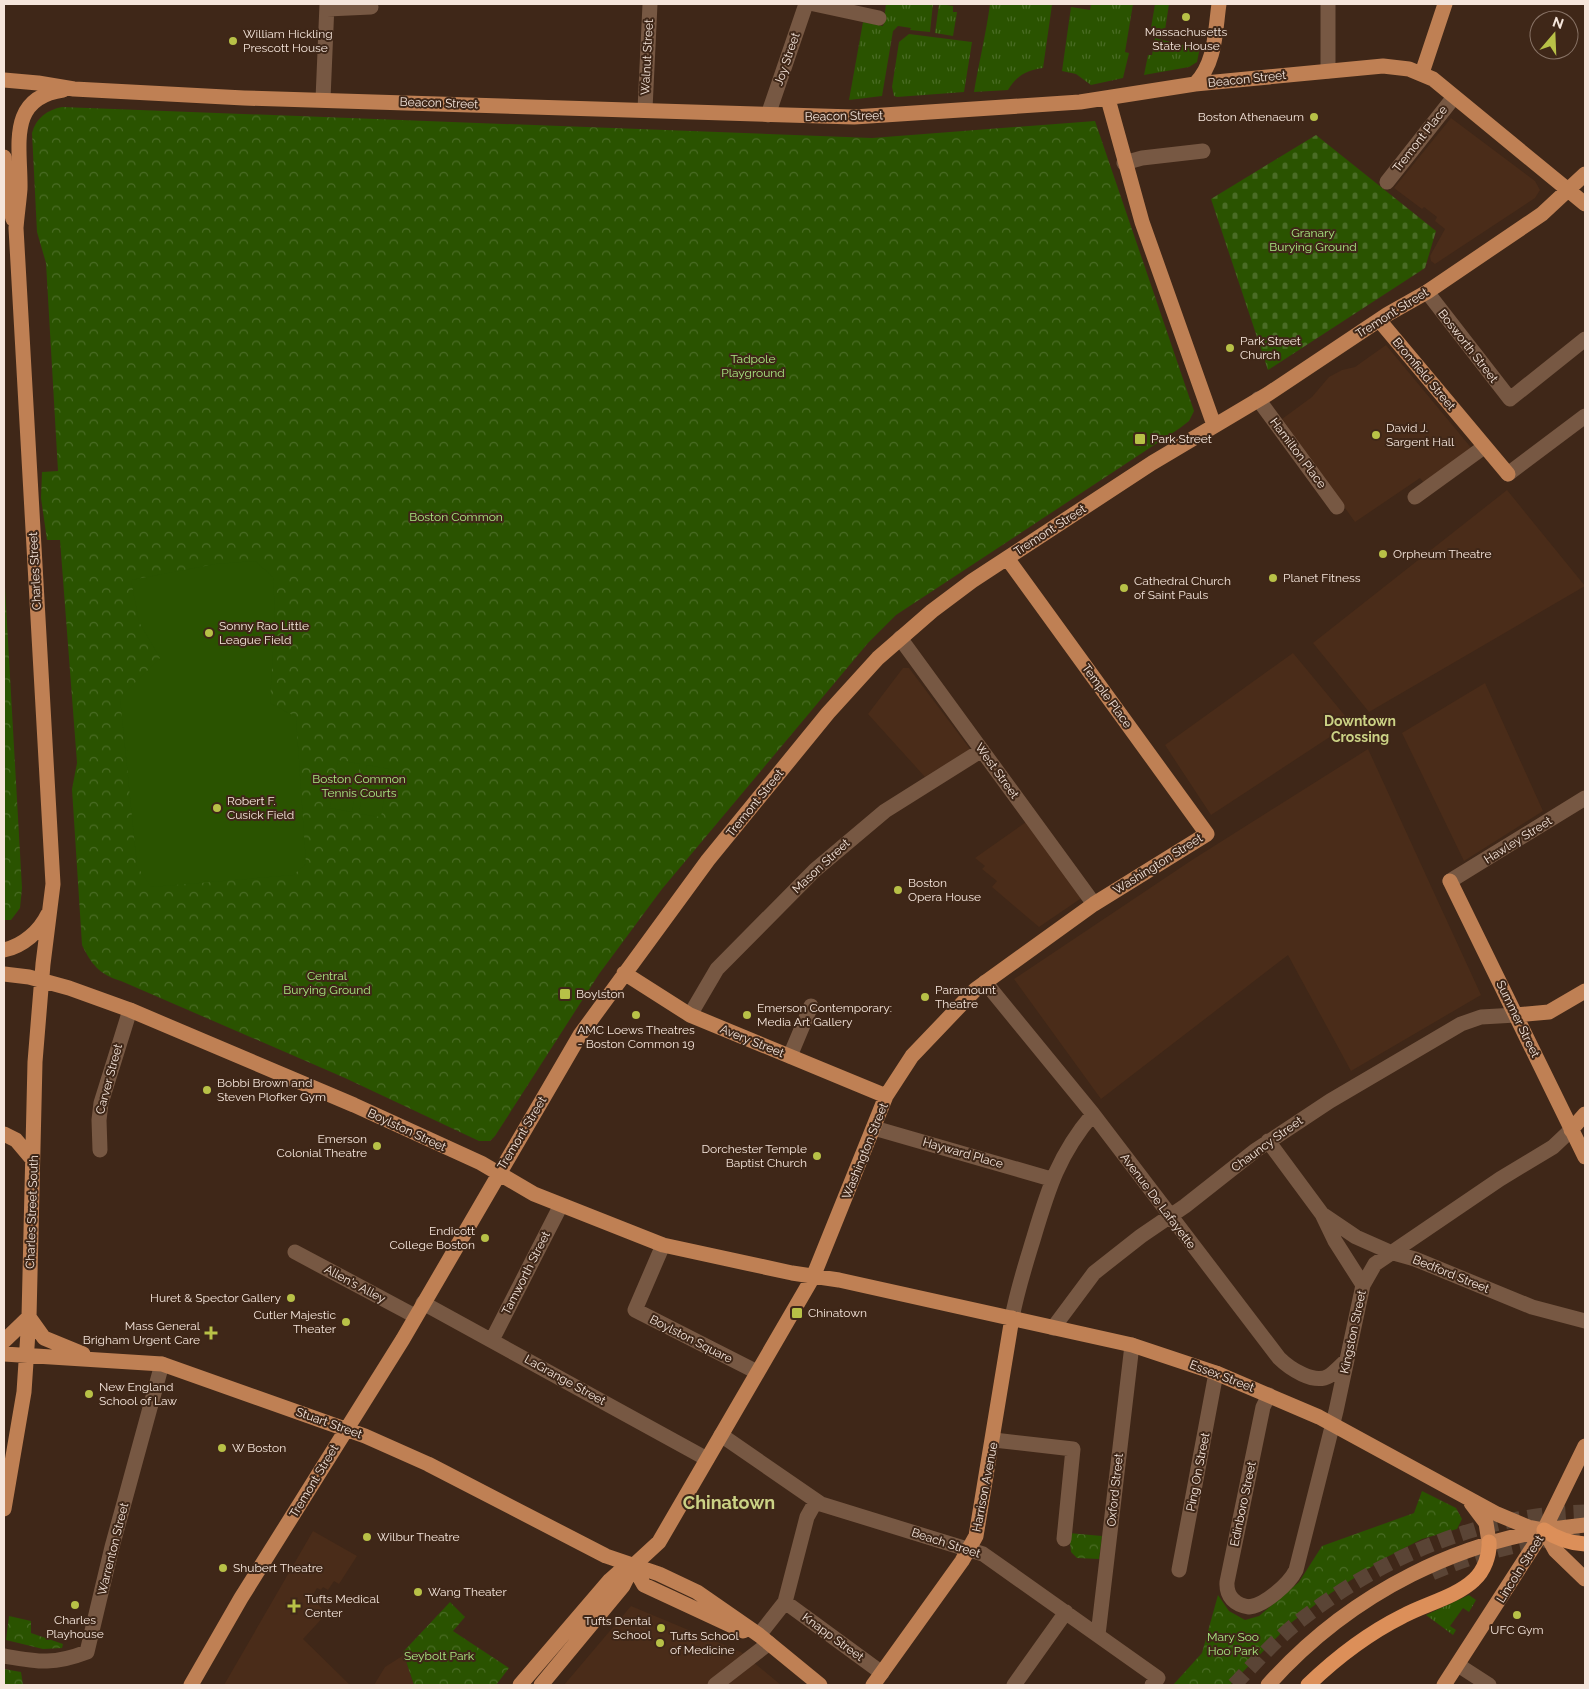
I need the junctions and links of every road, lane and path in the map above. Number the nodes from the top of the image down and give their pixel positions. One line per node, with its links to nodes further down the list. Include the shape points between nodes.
1 (650, 4): 19 (street, Walnut Street)
2 (806, 4): 20 (street, Joy Street)
3 (814, 4): 9 (street)
4 (1219, 4): 14 (main road, via 1211,60)
5 (1328, 4): 10 (street)
6 (1445, 4): 11 (main road)
7 (327, 6): 8 (street); 17 (street)
8 (371, 7)
9 (879, 18)
10 (1328, 71): 11 (main road, Beacon Street, via 1383,66); 14 (main road, Beacon Street)
11 (1422, 73): 16 (main road, Beacon Street)
12 (4, 74): 13 (main road)
13 (4, 80): 15 (main road, Beacon Street)
14 (1195, 84): 18 (main road, Beacon Street)
15 (74, 89): 17 (main road, Beacon Street); 21 (main road, Beacon Street, via 40,96)
16 (1454, 97): 26 (street, Tremont Place); 27 (main road, Beacon Street)
17 (323, 99): 19 (main road, Beacon Street)
18 (1108, 99): 20 (main road, Beacon Street, via 854,117); 24 (main road)
19 (645, 109): 20 (main road, Beacon Street)
20 (768, 115)
21 (23, 116): 29 (main road, Charles Street)
22 (1203, 151): 24 (street)
23 (4, 157): 29 (main road, Charles Street, via 6,192)
24 (1124, 163): 35 (main road)
25 (1585, 174): 27 (main road, Tremont Street)
26 (1387, 182)
27 (1569, 191): 28 (main road, Beacon Street); 30 (main road, Tremont Street, via 1542,214)
28 (1585, 204)
29 (16, 228): 47 (main road, Charles Street, via 53,884)
30 (1427, 292): 31 (main road, Tremont Street); 32 (street, Bosworth Street, via 1510,399)
31 (1379, 320): 33 (main road, Tremont Street); 36 (main road, Bromfield Street)
32 (1585, 339)
33 (1258, 399): 35 (main road, Tremont Street); 39 (street, Hamilton Place)
34 (1585, 416): 37 (street)
35 (1214, 425): 40 (main road, Tremont Street)
36 (1484, 447): 37 (main road, Bromfield Street); 38 (street)
37 (1508, 474)
38 (1415, 497)
39 (1337, 507)
40 (1008, 558): 41 (main road, Tremont Street, via 964,587); 44 (main road, Temple Place)
41 (900, 638): 42 (street, West Street); 49 (main road, Tremont Street, via 828,713 724,840)
42 (982, 750): 46 (street, West Street); 56 (street, Mason Street, via 885,810 815,870 717,969)
43 (1585, 798): 45 (street, Hawley Street)
44 (1208, 834): 46 (main road, Washington Street)
45 (1450, 881): 57 (main road, Summer Street)
46 (1094, 904): 52 (main road, Washington Street)
47 (49, 913): 48 (main road, via 29,937 16,947); 51 (main road, Charles Street South)
48 (4, 950)
49 (624, 973): 56 (main road, Avery Street); 69 (main road, Tremont Street, via 580,1035)
50 (4, 974): 51 (main road, Boylston Street)
51 (42, 981): 55 (main road, Boylston Street); 68 (main road, Charles Street South)
52 (985, 982): 59 (main road, Washington Street, via 912,1056); 60 (street, Avenue De Lafayette)
53 (1585, 991): 57 (main road, via 1556,1009 1535,1015)
54 (810, 1006): 58 (street)
55 (130, 1010): 66 (street, Carver Street, via 101,1103); 69 (main road, Boylston Street, via 354,1105)
56 (690, 1015): 58 (main road, Avery Street)
57 (1516, 1015): 63 (main road, Summer Street); 65 (street, Chauncy Street, via 1481,1017 1461,1024)
58 (790, 1056): 59 (main road, Avery Street)
59 (886, 1096): 62 (main road, Washington Street)
60 (1093, 1114): 70 (street, via 1070,1142); 73 (street, Avenue De Lafayette)
61 (1585, 1114): 63 (main road)
62 (874, 1128): 70 (street, Hayward Place); 77 (main road, Washington Street)
63 (1571, 1130): 67 (main road, Summer Street); 76 (street, Kingston Street, via 1552,1147)
64 (4, 1134): 68 (main road, via 16,1140)
65 (1268, 1141): 72 (street, Bedford Street); 73 (street, Chauncy Street)
66 (100, 1150)
67 (1585, 1157)
68 (32, 1159): 80 (main road, Charles Street South)
69 (498, 1173): 71 (main road, Boylston Street); 79 (main road, Tremont Street)
70 (1051, 1179): 81 (street)
71 (561, 1205): 74 (main road, Boylston Street); 84 (street, Tamworth Street)
72 (1322, 1214): 76 (street, Bedford Street, via 1356,1237); 78 (street, Bedford Street)
73 (1170, 1217): 83 (street, Chauncy Street, via 1094,1273); 90 (street, Avenue De Lafayette, via 1287,1366 1323,1378)
74 (663, 1245): 77 (main road, Boylston Street); 92 (street, Boylston Square, via 635,1310)
75 (295, 1252): 79 (street, Allen's Alley)
76 (1390, 1252): 78 (street, Kingston Street, via 1375,1264); 82 (street, Bedford Street, via 1532,1307)
77 (813, 1277): 81 (main road, Essex Street); 92 (main road, Washington Street)
78 (1363, 1285): 90 (street, Kingston Street)
79 (419, 1310): 84 (street, LaGrange Street); 96 (main road, Tremont Street)
80 (29, 1316): 85 (main road); 88 (main road, Charles Street South); 89 (main road, via 44,1338)
81 (1012, 1318): 83 (main road, Essex Street); 98 (main road, Harrison Avenue)
82 (1585, 1321)
83 (1053, 1328): 86 (main road, Essex Street)
84 (492, 1340): 100 (street, LaGrange Street)
85 (4, 1342)
86 (1132, 1345): 93 (main road, Essex Street); 116 (street, Oxford Street)
87 (4, 1354): 88 (main road, Stuart Street)
88 (26, 1356): 89 (main road, Stuart Street); 103 (main road, Charles Street South, via 23,1399)
89 (101, 1360): 91 (main road, Stuart Street)
90 (1347, 1360): 95 (street, Kingston Street)
91 (162, 1364): 96 (main road, Stuart Street); 118 (street, Warrenton Street, via 87,1652 62,1662)
92 (757, 1372): 97 (main road, Washington Street)
93 (1216, 1373): 94 (main road, Essex Street); 111 (street, Ping On Street)
94 (1268, 1395): 95 (main road, Essex Street); 114 (street, Edinboro Street, via 1227,1582 1227,1591 1232,1599)
95 (1332, 1424): 101 (main road, Essex Street); 114 (street, Kingston Street, via 1294,1574 1260,1604)
96 (345, 1429): 110 (main road, Stuart Street, via 428,1464 606,1556); 122 (main road, Tremont Street)
97 (721, 1435): 100 (main road, Washington Street); 102 (street, Beach Street)
98 (994, 1440): 106 (street, via 1073,1449); 109 (main road, Harrison Avenue, via 978,1531)
99 (1585, 1446): 105 (main road, Lincoln Street)
100 (707, 1460): 110 (main road, Washington Street, via 659,1542)
101 (1465, 1497): 105 (main road, Essex Street, via 1516,1523); 107 (main road, via 1483,1517)
102 (816, 1500): 109 (street, Beach Street); 113 (street, via 807,1517)
103 (4, 1509)
104 (1585, 1525): 105 (main road)
105 (1544, 1530): 107 (main road); 108 (highway, via 1555,1538); 112 (main road, via 1555,1550); 119 (main road, Lincoln Street)
106 (1064, 1538)
107 (1490, 1542): 128 (main road, via 1421,1570 1357,1606 1311,1642); 129 (highway, via 1488,1556 1474,1580 1402,1616 1355,1645)
108 (1585, 1544)
109 (969, 1550): 115 (street, Beach Street, via 989,1558); 120 (main road, Harrison Avenue)
110 (633, 1566): 117 (main road, via 644,1585); 123 (main road, Washington Street, via 610,1580); 124 (main road, Washington Street, via 623,1586)
111 (1179, 1570)
112 (1585, 1579)
113 (785, 1602): 117 (street); 120 (street, Knapp Street)
114 (1245, 1606)
115 (1066, 1612): 116 (street, Beach Street); 127 (street)
116 (1098, 1635): 121 (street, Beach Street)
117 (764, 1639): 125 (street); 126 (main road)
118 (4, 1656)
119 (1458, 1665): 130 (main road, Lincoln Street); 131 (street)
120 (877, 1679)
121 (1155, 1682)
122 (191, 1685)
123 (520, 1685)
124 (541, 1685)
125 (714, 1685)
126 (820, 1685)
127 (1014, 1685)
128 (1268, 1685)
129 (1308, 1685)
130 (1444, 1685)
131 (1489, 1685)

